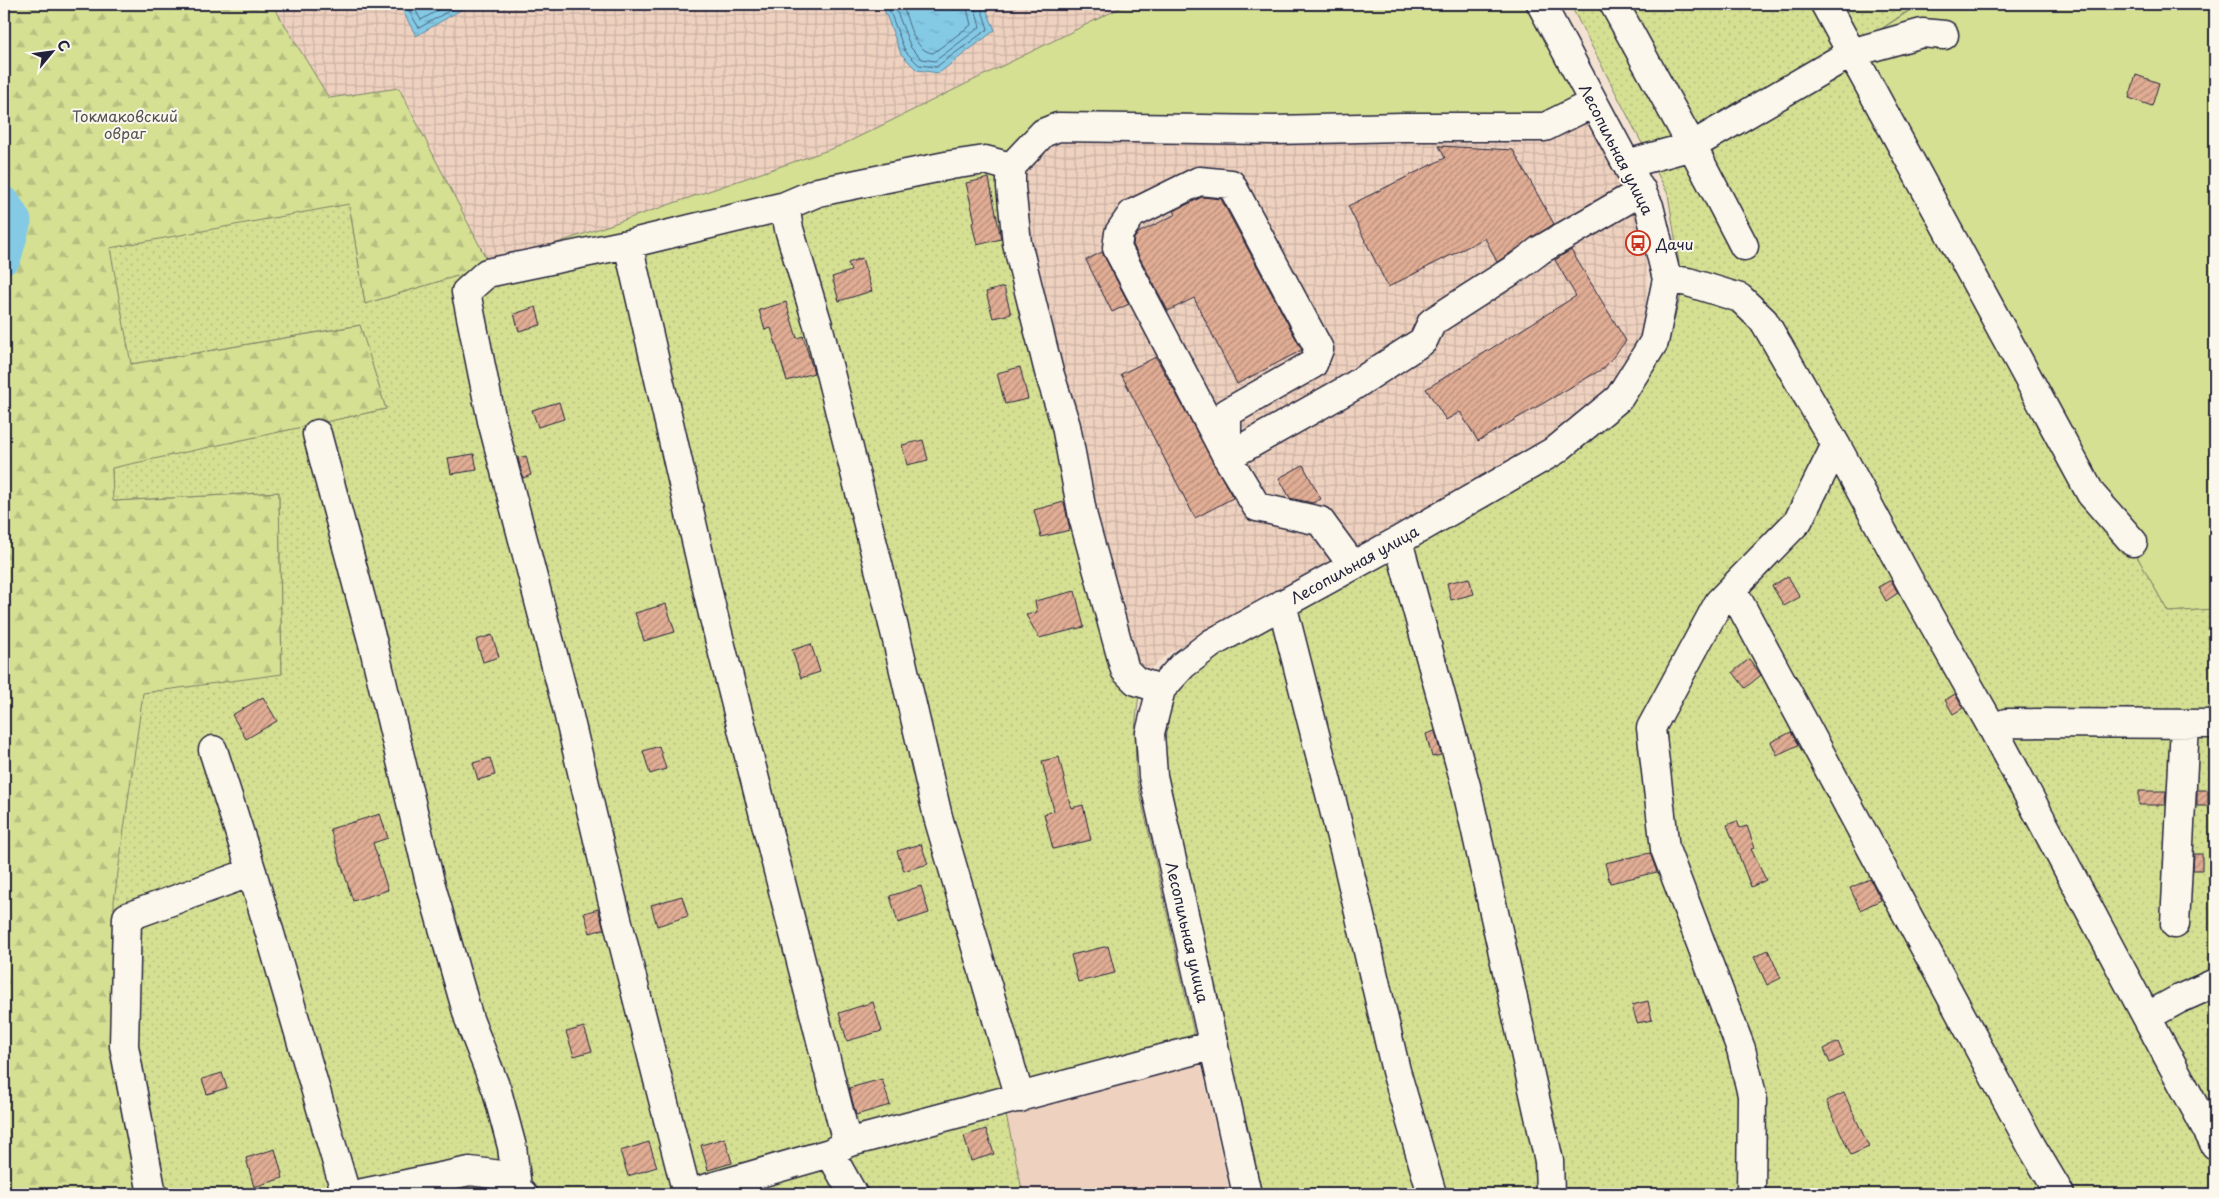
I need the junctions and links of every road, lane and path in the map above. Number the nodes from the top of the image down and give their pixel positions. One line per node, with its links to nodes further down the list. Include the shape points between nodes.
1 (1541, 4): 6 (street, Лесопильная улица)
2 (1614, 4): 7 (street)
3 (1825, 4): 5 (street)
4 (1944, 36): 5 (street, via 1922,33)
5 (1851, 53): 7 (street); 20 (street, via 2091,494)
6 (1593, 103): 8 (street, Лесопильная улица); 9 (street, via 1545,127 1402,126 1274,130 1058,127 1043,133)
7 (1692, 146): 8 (street); 13 (street)
8 (1627, 164): 10 (street, Лесопильная улица)
9 (1011, 167): 11 (street, via 985,160 951,165 818,192); 24 (street, via 1017,243 1066,426 1083,517 1124,670 1136,681)
10 (1642, 191): 14 (street, Лесопильная улица, via 1652,214); 18 (street, via 1540,250 1432,322 1423,340 1352,387)
11 (785, 206): 12 (street); 35 (street, via 788,229 828,362 938,817)
12 (628, 244): 37 (street); 42 (street, via 487,273 466,292 492,421 567,708)
13 (1744, 246)
14 (1667, 279): 17 (street, via 1740,298 1764,322); 19 (street, Лесопильная улица, via 1654,342 1619,398 1556,450)
15 (1793, 334): 25 (street, via 1988,684)
16 (317, 434): 38 (street, via 373,644 430,882 469,1020 497,1091)
17 (1836, 445): 22 (street, via 1798,521); 25 (street)
18 (1228, 458): 18 (street, via 1117,248 1119,233 1132,214 1203,180 1231,184 1319,349 1313,364 1227,413); 21 (street, via 1257,507 1320,521)
19 (1398, 541): 21 (street, Лесопильная улица); 46 (street, via 1466,786 1549,1160)
20 (2133, 542)
21 (1353, 566): 23 (street, Лесопильная улица)
22 (1732, 589): 47 (street, via 1719,602 1651,728 1665,849 1741,1049 1752,1096); 48 (street)
23 (1282, 604): 24 (street, Лесопильная улица, via 1212,643 1183,665); 45 (street, via 1396,1072)
24 (1161, 690): 34 (street, Лесопильная улица, via 1150,732 1153,776)
25 (1972, 692): 28 (street)
26 (2215, 724): 27 (street)
27 (2185, 725): 28 (street, via 2006,723); 31 (street)
28 (1993, 729): 33 (street)
29 (213, 750): 30 (street)
30 (252, 872): 39 (street, via 127,917 124,1046); 40 (street)
31 (2175, 924)
32 (2215, 983): 33 (street)
33 (2148, 1016): 36 (street)
34 (1214, 1045): 35 (street); 44 (street, Лесопильная улица)
35 (1020, 1098): 37 (street)
36 (2215, 1145)
37 (838, 1148): 42 (street); 43 (street)
38 (520, 1191): 41 (street, via 501,1175 470,1172)
39 (152, 1194)
40 (346, 1194)
41 (358, 1194)
42 (687, 1194)
43 (853, 1194)
44 (1248, 1194)
45 (1432, 1194)
46 (1550, 1194)
47 (1751, 1194)
48 (2060, 1194)

